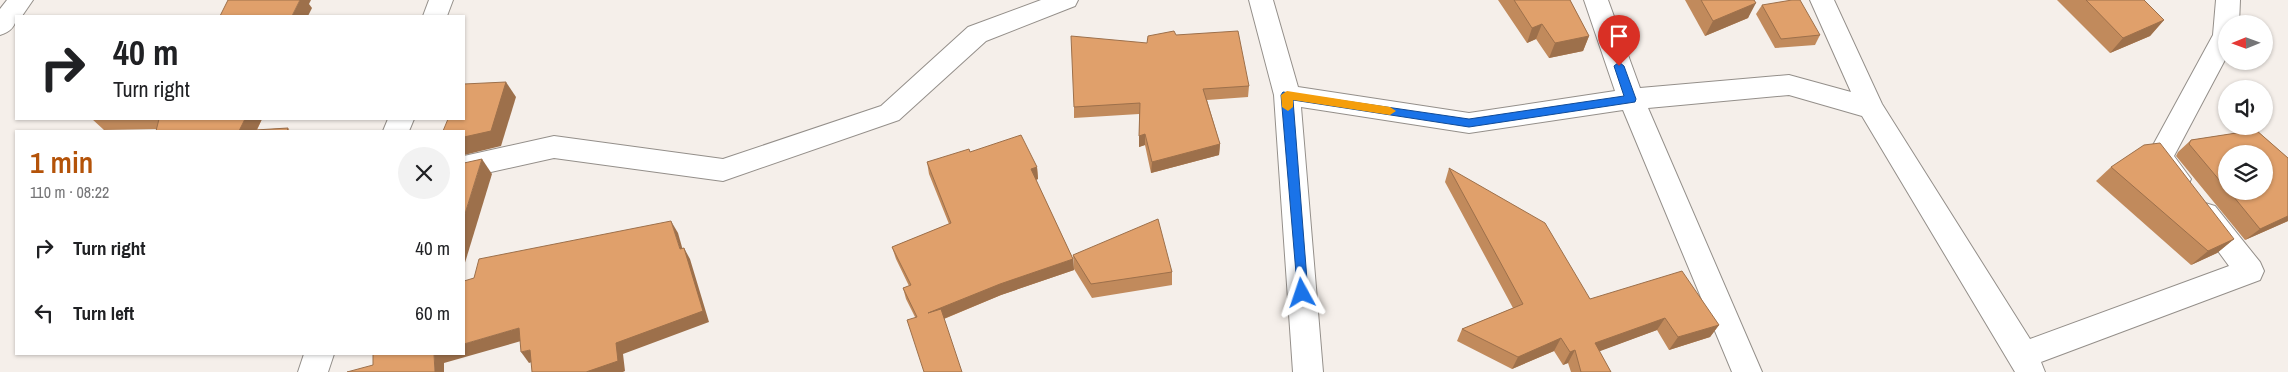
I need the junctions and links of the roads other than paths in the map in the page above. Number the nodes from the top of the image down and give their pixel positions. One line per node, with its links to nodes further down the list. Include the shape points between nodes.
1 (22, 0): 10 (street)
2 (441, 0): 8 (street)
3 (1066, 0): 15 (street, via 976,34 890,113 723,170 554,147)
4 (1261, 0): 12 (street)
5 (1596, 0): 13 (street)
6 (1822, 0): 14 (street)
7 (2228, 0): 9 (street)
8 (435, 15)
9 (2227, 15)
10 (0, 26)
11 (2218, 50): 17 (street, via 2160,158 2250,271)
12 (1287, 95): 13 (street, via 1469,123); 19 (street)
13 (1631, 99): 14 (street, via 1789,85); 20 (street)
14 (1871, 108): 17 (street)
15 (465, 167)
16 (319, 355): 18 (street)
17 (2027, 363)
18 (313, 372)
19 (1308, 372)
20 (1747, 372)

